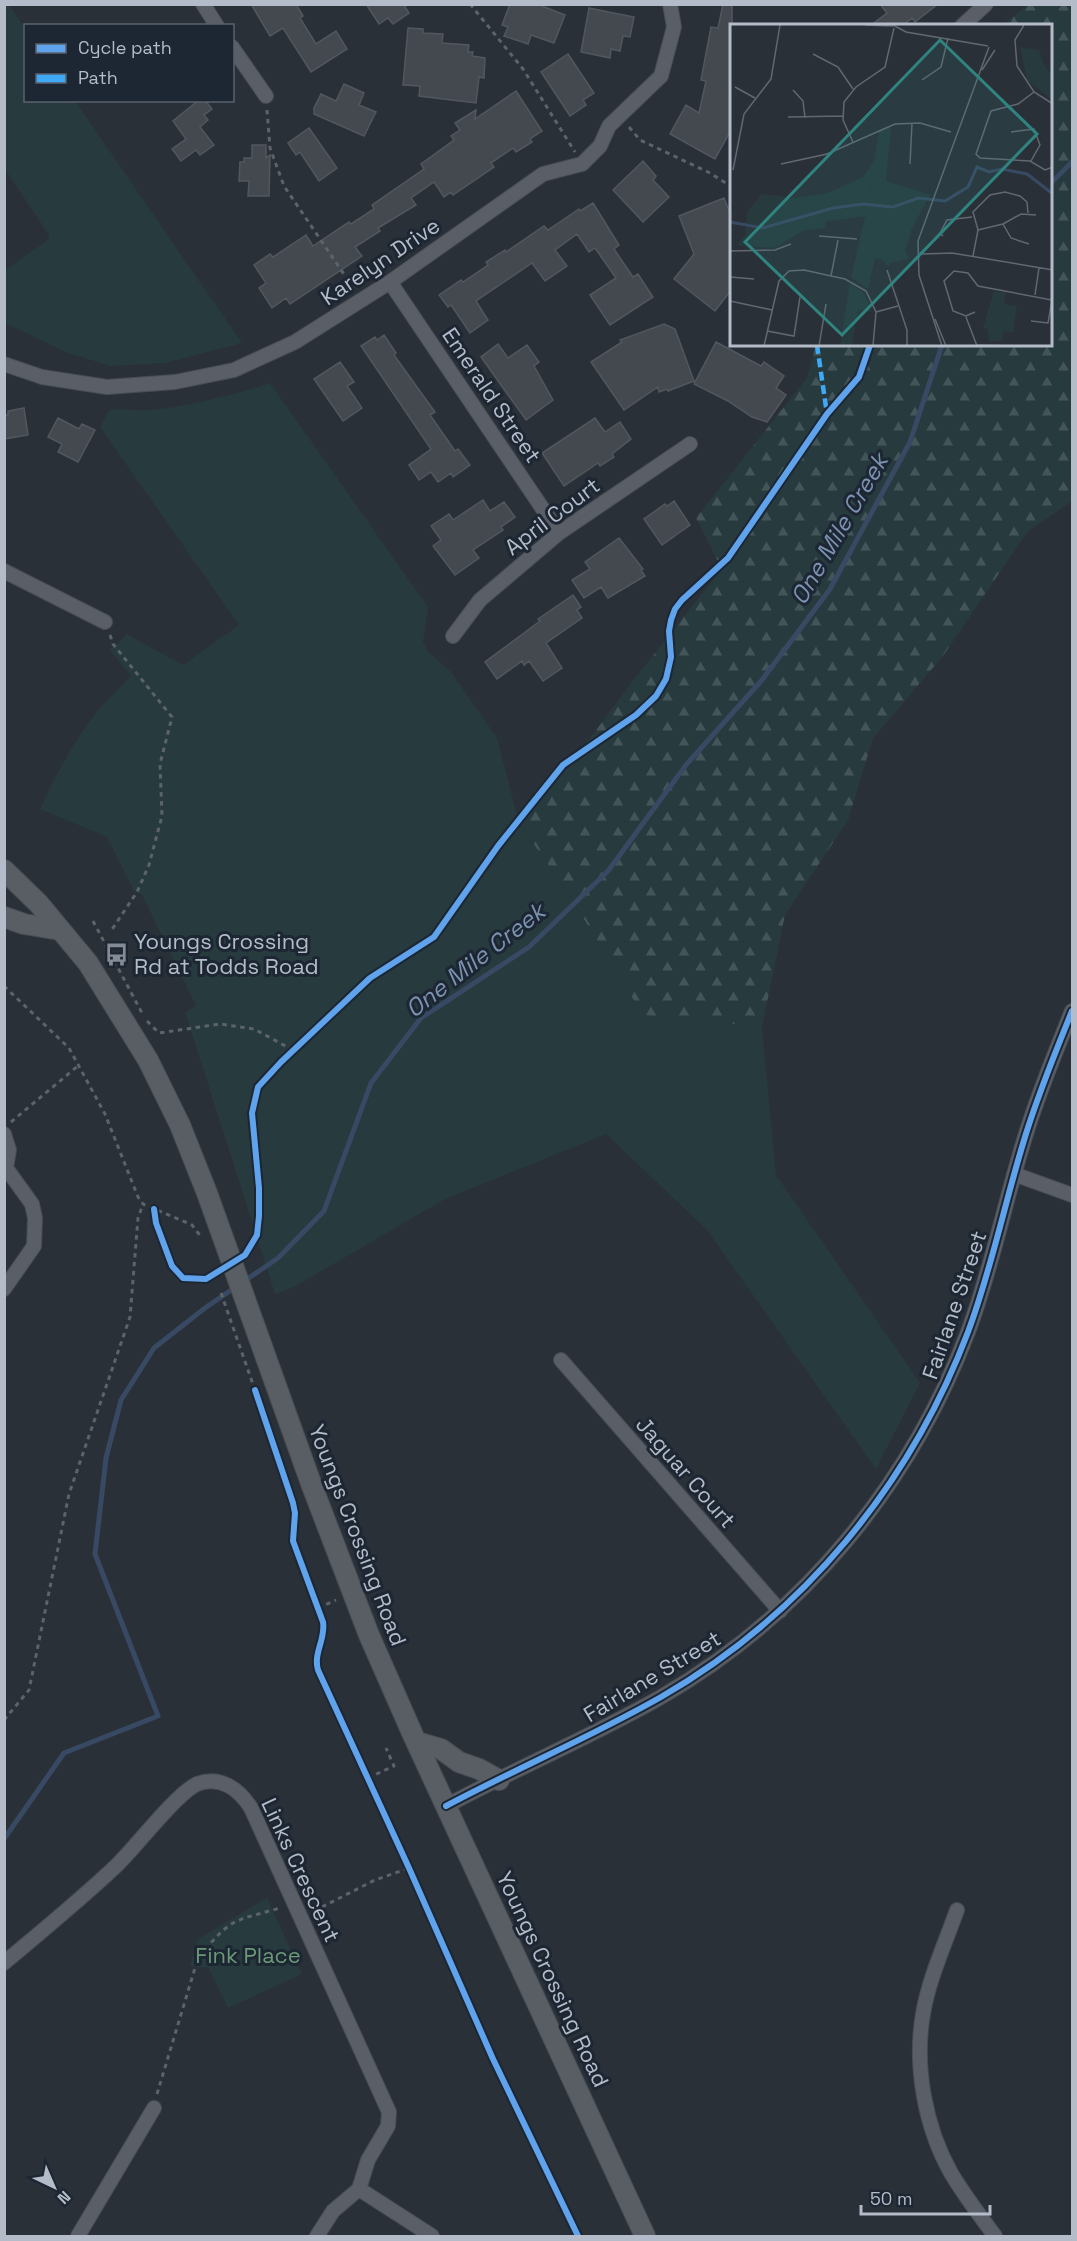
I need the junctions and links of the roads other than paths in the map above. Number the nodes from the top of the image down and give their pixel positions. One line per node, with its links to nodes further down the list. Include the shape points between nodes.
1 (203, 4): 4 (street)
2 (670, 4): 8 (street, Karelyn Drive, via 674,27 662,76 609,126 600,146 582,164 543,174)
3 (986, 4): 5 (street)
4 (217, 24)
5 (964, 24)
6 (234, 50): 7 (street)
7 (266, 96)
8 (390, 282): 9 (street, Karelyn Drive, via 295,342 234,370 175,382 107,387 42,377); 11 (street, Emerald Street)
9 (4, 364)
10 (690, 444): 11 (street, April Court)
11 (559, 532): 14 (street, April Court, via 480,600)
12 (4, 571): 13 (street)
13 (105, 622)
14 (453, 636)
15 (8, 881): 17 (main road, Youngs Crossing Road)
16 (4, 917): 17 (main road)
17 (60, 930): 26 (main road, Youngs Crossing Road, via 88,963 148,1060 184,1135 353,1594)
18 (1072, 1011): 21 (street, Fairlane Street)
19 (4, 1134): 20 (street, via 9,1150)
20 (5, 1168): 23 (street, via 32,1204 35,1218 33,1246)
21 (1014, 1174): 22 (street); 25 (street, Fairlane Street, via 969,1329 934,1409 871,1510)
22 (1072, 1196)
23 (4, 1289)
24 (561, 1360): 25 (street, Jaguar Court)
25 (780, 1611): 27 (street, Fairlane Street, via 727,1654 663,1696)
26 (417, 1742): 27 (main road, via 441,1749); 28 (main road, Youngs Crossing Road)
27 (499, 1780): 28 (street, Fairlane Street)
28 (446, 1806): 36 (main road, Youngs Crossing Road)
29 (957, 1910): 37 (street, via 925,2006 920,2067 929,2114 950,2172)
30 (4, 1963): 32 (street, Links Crescent, via 115,1867 188,1789 206,1782 236,1789 251,1808 389,2112 388,2126 368,2160)
31 (154, 2108): 33 (street)
32 (359, 2189): 34 (street, via 333,2211); 35 (street)
33 (78, 2236)
34 (317, 2236)
35 (432, 2236)
36 (645, 2236)
37 (995, 2236)

